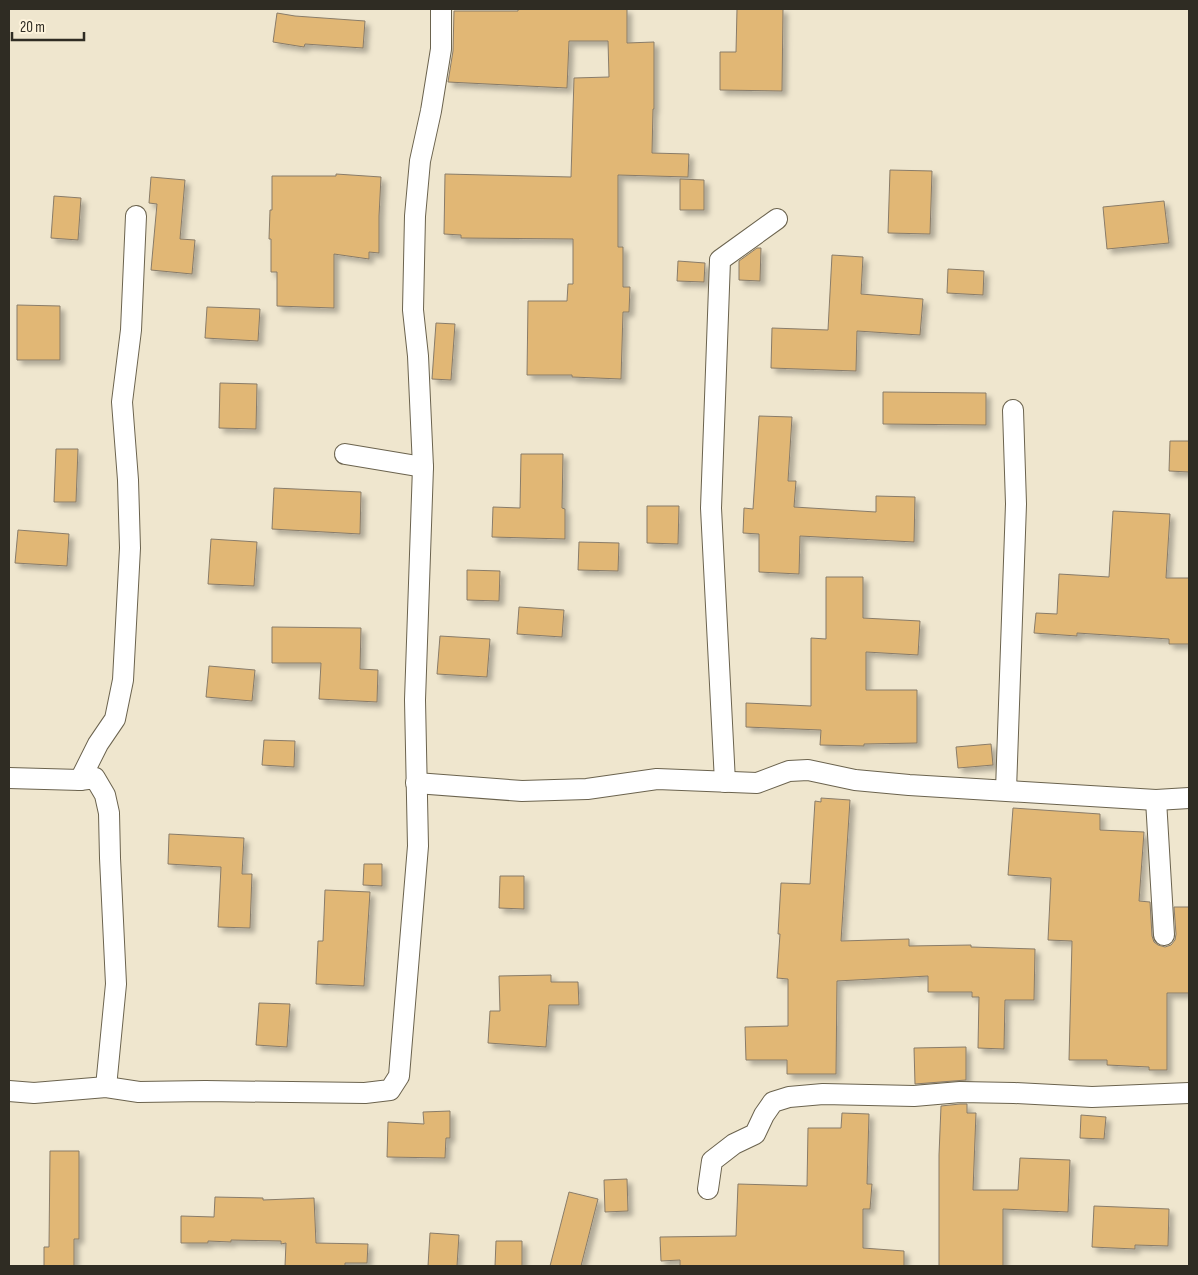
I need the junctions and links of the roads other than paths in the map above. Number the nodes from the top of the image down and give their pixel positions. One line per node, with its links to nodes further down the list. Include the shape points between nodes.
1 (441, 9): 6 (street, via 441,49 420,161 415,216 413,310)
2 (136, 216): 8 (street, via 131,330 122,402 130,548 124,680 115,719)
3 (777, 219): 9 (street, via 720,260 712,508)
4 (1013, 410): 11 (street, via 1016,504)
5 (345, 454): 6 (street)
6 (423, 467): 10 (street, via 415,700)
7 (9, 778): 8 (street)
8 (80, 780): 15 (street, via 95,778 105,795 109,813 116,984)
9 (725, 782): 10 (street, via 657,779 587,789 522,791); 11 (street, via 756,783 789,772 808,770 855,780)
10 (416, 783): 15 (street, via 418,846 399,1076 390,1090 364,1093 139,1092)
11 (1006, 790): 13 (street)
12 (1189, 798): 13 (street)
13 (1156, 800): 14 (street)
14 (1164, 935)
15 (106, 1087): 16 (street)
16 (9, 1092)
17 (1189, 1094): 18 (street, via 1092,1097 960,1092 914,1096 823,1094 789,1097 774,1102 755,1134 734,1144 712,1161)
18 (708, 1188)

